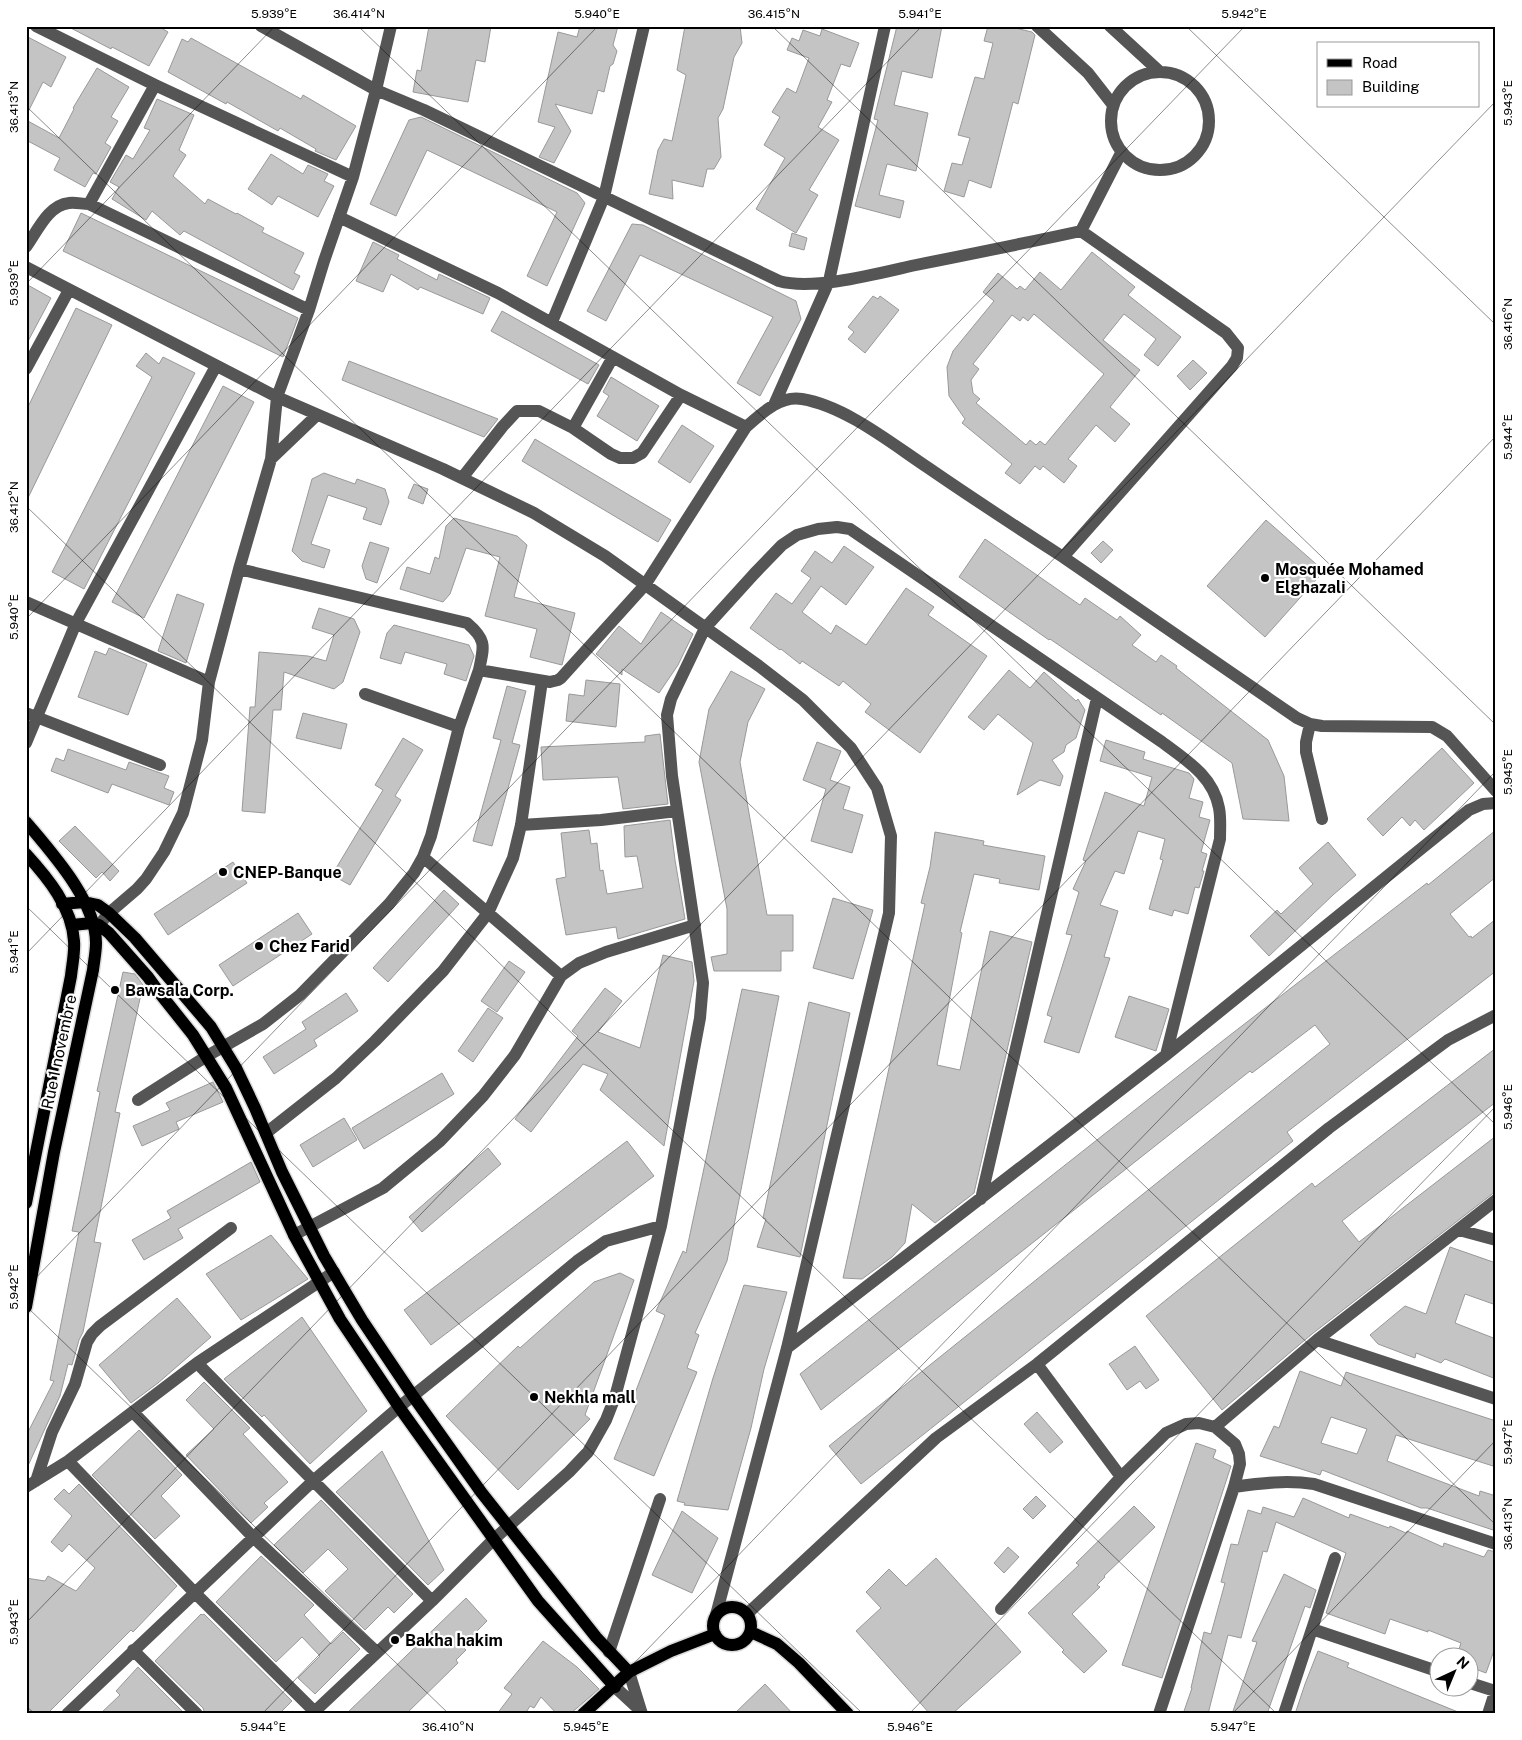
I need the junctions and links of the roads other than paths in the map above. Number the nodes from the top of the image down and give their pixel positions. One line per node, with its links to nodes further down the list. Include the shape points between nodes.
1 (36, 26): 9 (street)
2 (261, 26): 10 (street)
3 (391, 26): 10 (street)
4 (644, 26): 14 (street)
5 (885, 26): 20 (street)
6 (1037, 26): 11 (street, via 1088,72)
7 (1110, 26): 8 (street)
8 (1160, 72): 11 (street, via 1140,76 1123,87); 12 (street, via 1177,75 1193,84 1204,99 1209,116 1208,134 1200,150 1187,163 1170,170 1152,170 1135,164)
9 (155, 85): 13 (street); 15 (street)
10 (376, 90): 13 (street); 14 (street)
11 (1113, 105): 12 (street, via 1110,121 1113,138)
12 (1121, 153): 17 (street)
13 (353, 177): 16 (street)
14 (604, 197): 20 (street, via 779,281 803,284); 23 (street)
15 (89, 204): 18 (street, via 58,206 49,213); 22 (street)
16 (339, 217): 22 (street); 23 (street)
17 (1081, 231): 20 (street, via 857,278); 35 (street, via 1226,333 1236,343 1238,353 1232,366)
18 (26, 247)
19 (26, 267): 21 (street)
20 (829, 281): 29 (street)
21 (69, 290): 25 (street); 26 (street)
22 (309, 310): 28 (street)
23 (552, 322): 24 (street)
24 (612, 357): 27 (street); 32 (street)
25 (216, 366): 28 (street); 39 (street)
26 (26, 369)
27 (681, 395): 31 (street); 32 (street, via 642,453 633,458 610,454)
28 (276, 397): 30 (street); 33 (street)
29 (774, 406): 31 (street); 35 (street, via 800,398 834,409 869,428)
30 (317, 415): 33 (street); 34 (street)
31 (746, 427): 37 (street)
32 (573, 428): 34 (street, via 539,411 518,411)
33 (271, 459): 36 (street)
34 (462, 478): 37 (street, via 534,513 605,556)
35 (1063, 558): 47 (street)
36 (239, 569): 41 (street, via 467,623 482,638 484,647); 43 (street)
37 (645, 586): 40 (street); 42 (street, via 558,680)
38 (26, 602): 39 (street)
39 (76, 623): 43 (street); 46 (street)
40 (705, 628): 45 (street, via 782,545 797,535 818,529 844,528 864,538); 53 (street, via 683,672 667,715); 86 (street, via 803,700 851,748 877,788 891,836 888,913)
41 (479, 670): 42 (street); 48 (street)
42 (542, 681): 56 (street)
43 (209, 682): 61 (street, via 202,740 182,814 154,868 137,889)
44 (365, 694): 48 (street)
45 (1097, 698): 69 (street, via 1192,764 1209,782 1219,810 1220,840); 73 (street)
46 (31, 715): 49 (street); 50 (street)
47 (1310, 724): 51 (street, via 1432,727 1447,736); 54 (street, via 1306,752)
48 (459, 727): 58 (street)
49 (26, 743)
50 (160, 765)
51 (1496, 791)
52 (1496, 803): 69 (street, via 1469,810)
53 (677, 811): 56 (street); 65 (street)
54 (1322, 819)
55 (26, 822): 59 (main road, Rue 1 novembre, via 62,865)
56 (521, 825): 62 (street, via 513,858)
57 (26, 854): 60 (main road, Rue 1 novembre, via 51,883)
58 (423, 857): 62 (street); 68 (street, via 389,904 300,995 263,1024)
59 (84, 902): 60 (main road); 61 (main road); 63 (main road, Rue 1 novembre)
60 (62, 904): 64 (main road, Rue 1 novembre)
61 (109, 912): 63 (street); 68 (main road, via 185,995)
62 (488, 913): 66 (street); 72 (street, via 443,971 375,1041 336,1078)
63 (95, 924): 64 (main road); 70 (main road, via 109,933 148,977); 84 (main road, Rue 1 novembre, via 93,970 54,1152)
64 (72, 925): 75 (main road, Rue 1 novembre, via 71,976)
65 (695, 925): 66 (street, via 606,952 579,963); 77 (street, via 703,983 700,1018)
66 (561, 976): 76 (street, via 515,1055 483,1096 440,1141 382,1188)
67 (1496, 1015): 88 (street, via 1448,1040 1329,1128)
68 (223, 1047): 70 (street); 72 (main road)
69 (1166, 1055): 73 (street)
70 (207, 1056): 71 (street); 80 (main road, via 226,1088)
71 (138, 1100)
72 (266, 1133): 76 (main road)
73 (982, 1199): 86 (street)
74 (1496, 1200): 79 (street)
75 (26, 1203)
76 (310, 1226): 80 (street); 82 (main road)
77 (661, 1226): 89 (street, via 606,1241 577,1261); 100 (street, via 606,1420 588,1452)
78 (231, 1228): 97 (street, via 92,1334 75,1384)
79 (1459, 1230): 81 (street); 85 (street)
80 (294, 1235): 83 (main road)
81 (1496, 1240)
82 (334, 1272): 83 (street); 89 (main road)
83 (319, 1282): 87 (street); 91 (main road)
84 (26, 1307)
85 (1317, 1340): 90 (street); 93 (street)
86 (787, 1348): 109 (street)
87 (197, 1363): 92 (street); 96 (street)
88 (1037, 1364): 95 (street); 108 (street, via 936,1438)
89 (413, 1396): 91 (street); 100 (main road)
90 (1496, 1399)
91 (399, 1407): 96 (street); 102 (main road)
92 (133, 1412): 94 (street); 101 (street)
93 (1215, 1427): 95 (street, via 1186,1424 1166,1433); 98 (street, via 1235,1444 1239,1454)
94 (68, 1461): 97 (street); 105 (street)
95 (1121, 1477): 107 (street)
96 (313, 1481): 101 (street); 106 (street)
97 (31, 1484)
98 (1234, 1487): 103 (street, via 1270,1482 1314,1484); 127 (street)
99 (660, 1499): 115 (street)
100 (508, 1526): 102 (street); 115 (main road)
101 (254, 1538): 105 (street); 114 (street)
102 (493, 1540): 106 (street); 119 (main road, via 538,1601)
103 (1496, 1544)
104 (1335, 1558): 110 (street)
105 (194, 1592): 113 (street); 121 (street)
106 (432, 1601): 114 (street)
107 (1000, 1609)
108 (747, 1614): 109 (main road, via 734,1607 721,1610); 111 (main road)
109 (716, 1615): 112 (main road)
110 (1312, 1629): 116 (street); 128 (street)
111 (751, 1632): 112 (main road, via 736,1645 723,1643); 126 (main road, via 777,1644)
112 (715, 1634): 117 (main road)
113 (133, 1650): 123 (street); 124 (street)
114 (376, 1652): 121 (street)
115 (609, 1652): 117 (main road)
116 (1430, 1669)
117 (629, 1672): 119 (main road); 122 (street)
118 (1480, 1686): 120 (street)
119 (615, 1687): 122 (street); 125 (main road)
120 (1495, 1690): 129 (street)
121 (313, 1712)
122 (641, 1712)
123 (67, 1714)
124 (197, 1714)
125 (583, 1714)
126 (848, 1714)
127 (1159, 1714)
128 (1284, 1714)
129 (1488, 1714)

